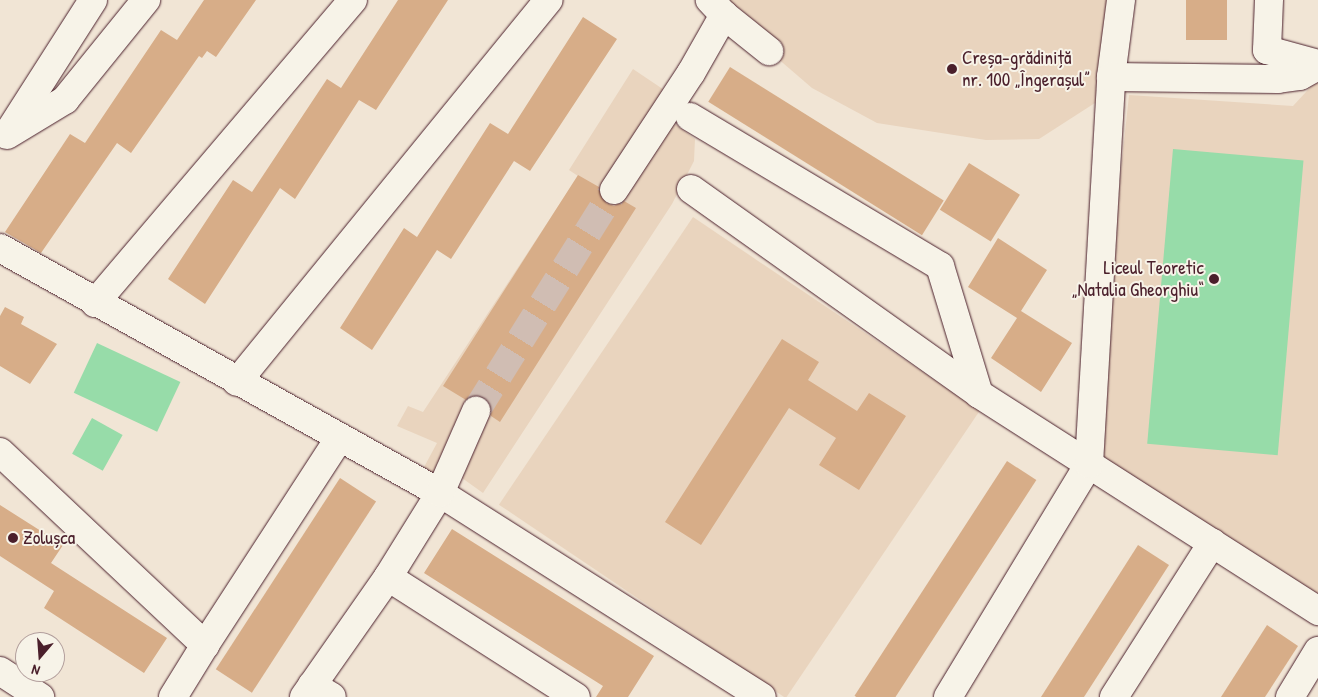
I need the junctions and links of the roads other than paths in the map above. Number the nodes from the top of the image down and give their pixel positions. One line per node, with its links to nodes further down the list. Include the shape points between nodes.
1 (93, 0): 12 (street)
2 (146, 0): 12 (street, via 65,100)
3 (353, 0): 16 (street)
4 (549, 0): 17 (street)
5 (1121, 0): 10 (street)
6 (1269, 0): 9 (street, via 1267,50)
7 (717, 8): 8 (street); 14 (street, via 691,74)
8 (768, 51)
9 (1318, 65): 10 (street, via 1300,76 1278,79)
10 (1111, 77): 22 (street)
11 (690, 117): 18 (street, via 940,266)
12 (3, 140)
13 (691, 189): 18 (street)
14 (614, 190)
15 (0, 248): 16 (street)
16 (95, 303): 17 (street)
17 (237, 382): 20 (street)
18 (979, 394): 22 (street)
19 (476, 411): 23 (street)
20 (339, 440): 23 (street); 27 (street)
21 (0, 452): 27 (street)
22 (1089, 464): 24 (street); 35 (street)
23 (440, 493): 25 (street); 34 (street)
24 (1212, 543): 26 (street); 36 (street)
25 (388, 578): 30 (street); 33 (street)
26 (1318, 611)
27 (205, 645): 32 (street)
28 (1318, 651): 37 (street)
29 (0, 671): 31 (street)
30 (316, 693)
31 (40, 697)
32 (173, 697)
33 (576, 697)
34 (762, 697)
35 (948, 697)
36 (1114, 697)
37 (1290, 697)

